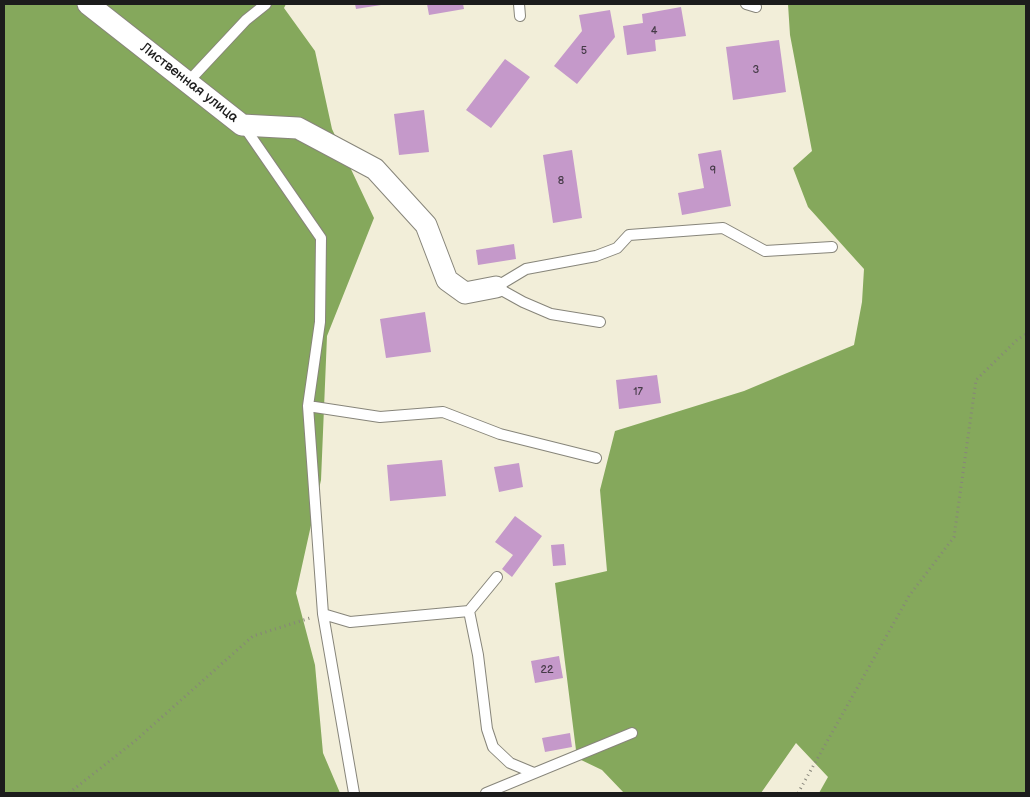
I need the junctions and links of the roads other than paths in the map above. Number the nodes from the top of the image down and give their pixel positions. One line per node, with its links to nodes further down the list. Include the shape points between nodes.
1 (88, 4): 7 (street, Лиственная улица)
2 (266, 4): 7 (lane, via 246,20)
3 (519, 4): 6 (lane)
4 (746, 4): 5 (lane)
5 (756, 7)
6 (520, 16)
7 (188, 82): 8 (street, Лиственная улица)
8 (242, 125): 10 (street, Лиственная улица, via 298,128 375,169 426,226 447,280 465,292); 12 (lane, via 321,238 320,322)
9 (832, 247): 10 (lane, via 765,251 723,228 629,235 617,248 596,256 526,270)
10 (496, 287): 11 (lane, via 551,314)
11 (600, 322)
12 (308, 406): 13 (lane, via 380,417 443,412 500,434); 16 (lane)
13 (596, 458)
14 (497, 577): 15 (lane)
15 (469, 611): 16 (lane, via 350,622); 18 (lane, via 478,655 486,729 493,748 510,763)
16 (323, 614): 19 (lane)
17 (632, 733): 18 (lane)
18 (534, 773): 20 (lane)
19 (354, 793)
20 (486, 793)

